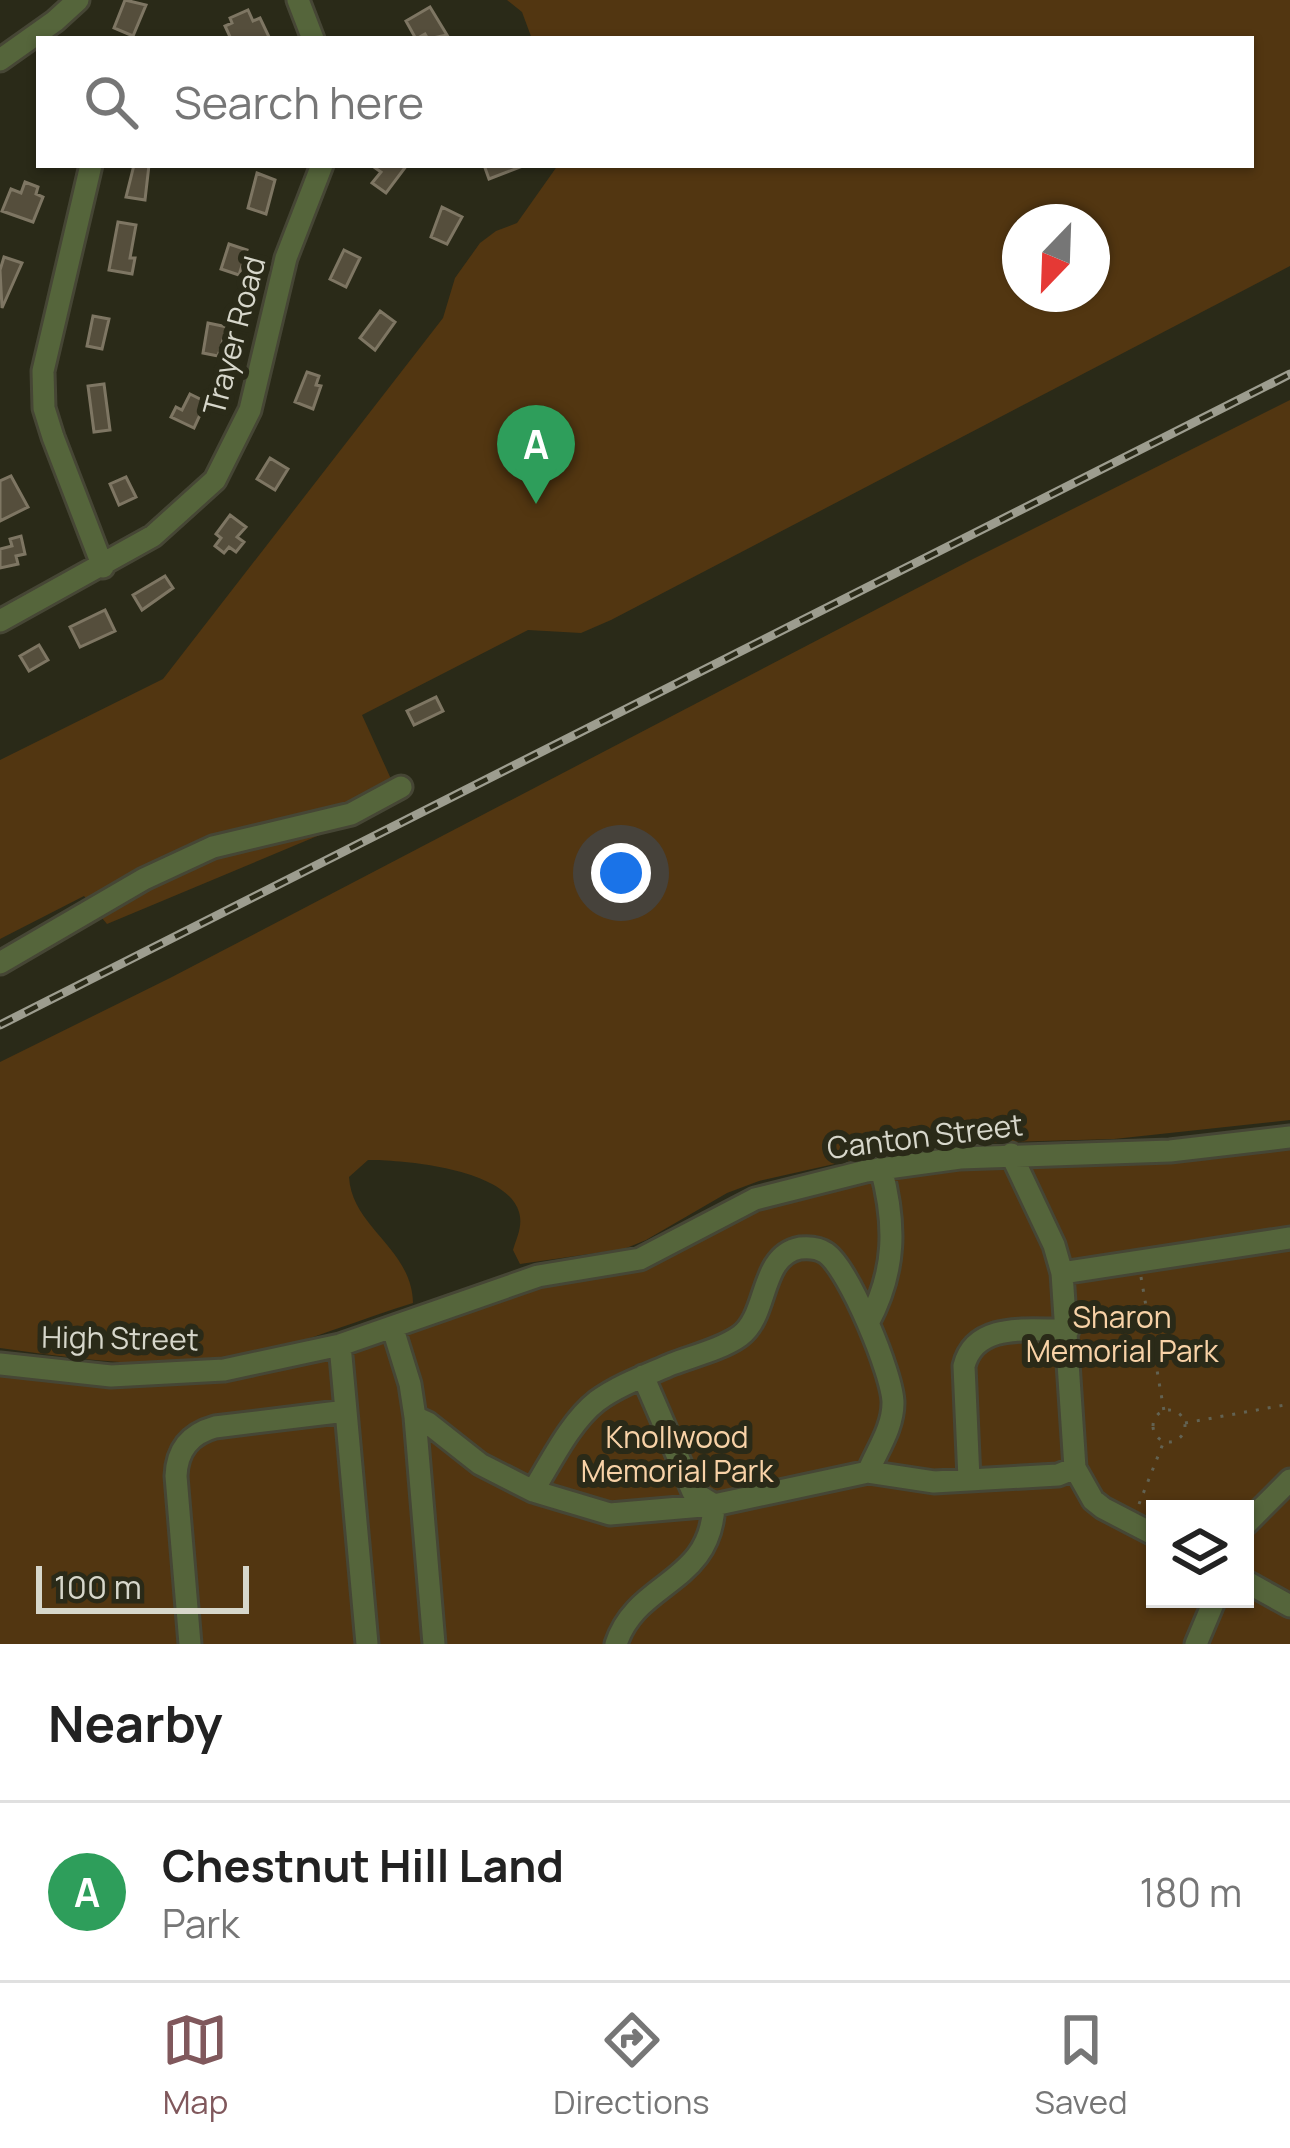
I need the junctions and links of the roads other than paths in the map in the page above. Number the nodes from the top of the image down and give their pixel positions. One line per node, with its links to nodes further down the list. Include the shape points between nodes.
1 (78, 0): 3 (street)
2 (298, 0): 4 (street)
3 (60, 30)
4 (312, 36)
5 (36, 42): 6 (street)
6 (0, 60)
7 (90, 168): 9 (street, via 43,371 44,408)
8 (321, 168): 9 (street, Trayer Road, via 286,258 233,449 215,480 172,521)
9 (103, 567): 10 (street, Trayer Road)
10 (0, 621)
11 (401, 788): 12 (street, via 351,814 213,847)
12 (0, 963)
13 (1290, 1137): 14 (street, Canton Street)
14 (1011, 1154): 15 (street, Canton Street); 17 (street)
15 (880, 1168): 18 (street, via 892,1251); 19 (street, Canton Street, via 754,1199 640,1259 512,1283)
16 (1290, 1238): 17 (street)
17 (1062, 1273): 20 (street)
18 (868, 1323): 24 (street, via 833,1259 814,1247 795,1249 776,1265 741,1335); 28 (street, via 893,1407)
19 (393, 1329): 21 (street, Canton Street); 26 (street)
20 (1067, 1330): 27 (street); 29 (street, via 998,1332 968,1351)
21 (340, 1345): 22 (street, Canton Street); 25 (street)
22 (310, 1352): 23 (street, High Street, via 155,1376)
23 (0, 1364)
24 (643, 1376): 31 (street, via 595,1402); 32 (street, via 693,1492)
25 (346, 1411): 38 (street, via 215,1426 184,1447 176,1472); 39 (street)
26 (415, 1417): 31 (street); 40 (street)
27 (1075, 1468): 29 (street); 34 (street, via 1093,1500)
28 (868, 1472): 29 (street); 32 (street)
29 (969, 1479)
30 (1290, 1480): 33 (street)
31 (533, 1491): 32 (street, via 610,1514)
32 (714, 1505): 41 (street, via 713,1527 692,1566 628,1616)
33 (1254, 1516)
34 (1146, 1530)
35 (1254, 1587): 36 (street)
36 (1290, 1606)
37 (1210, 1608): 42 (street)
38 (190, 1644)
39 (367, 1644)
40 (434, 1644)
41 (616, 1644)
42 (1196, 1644)

